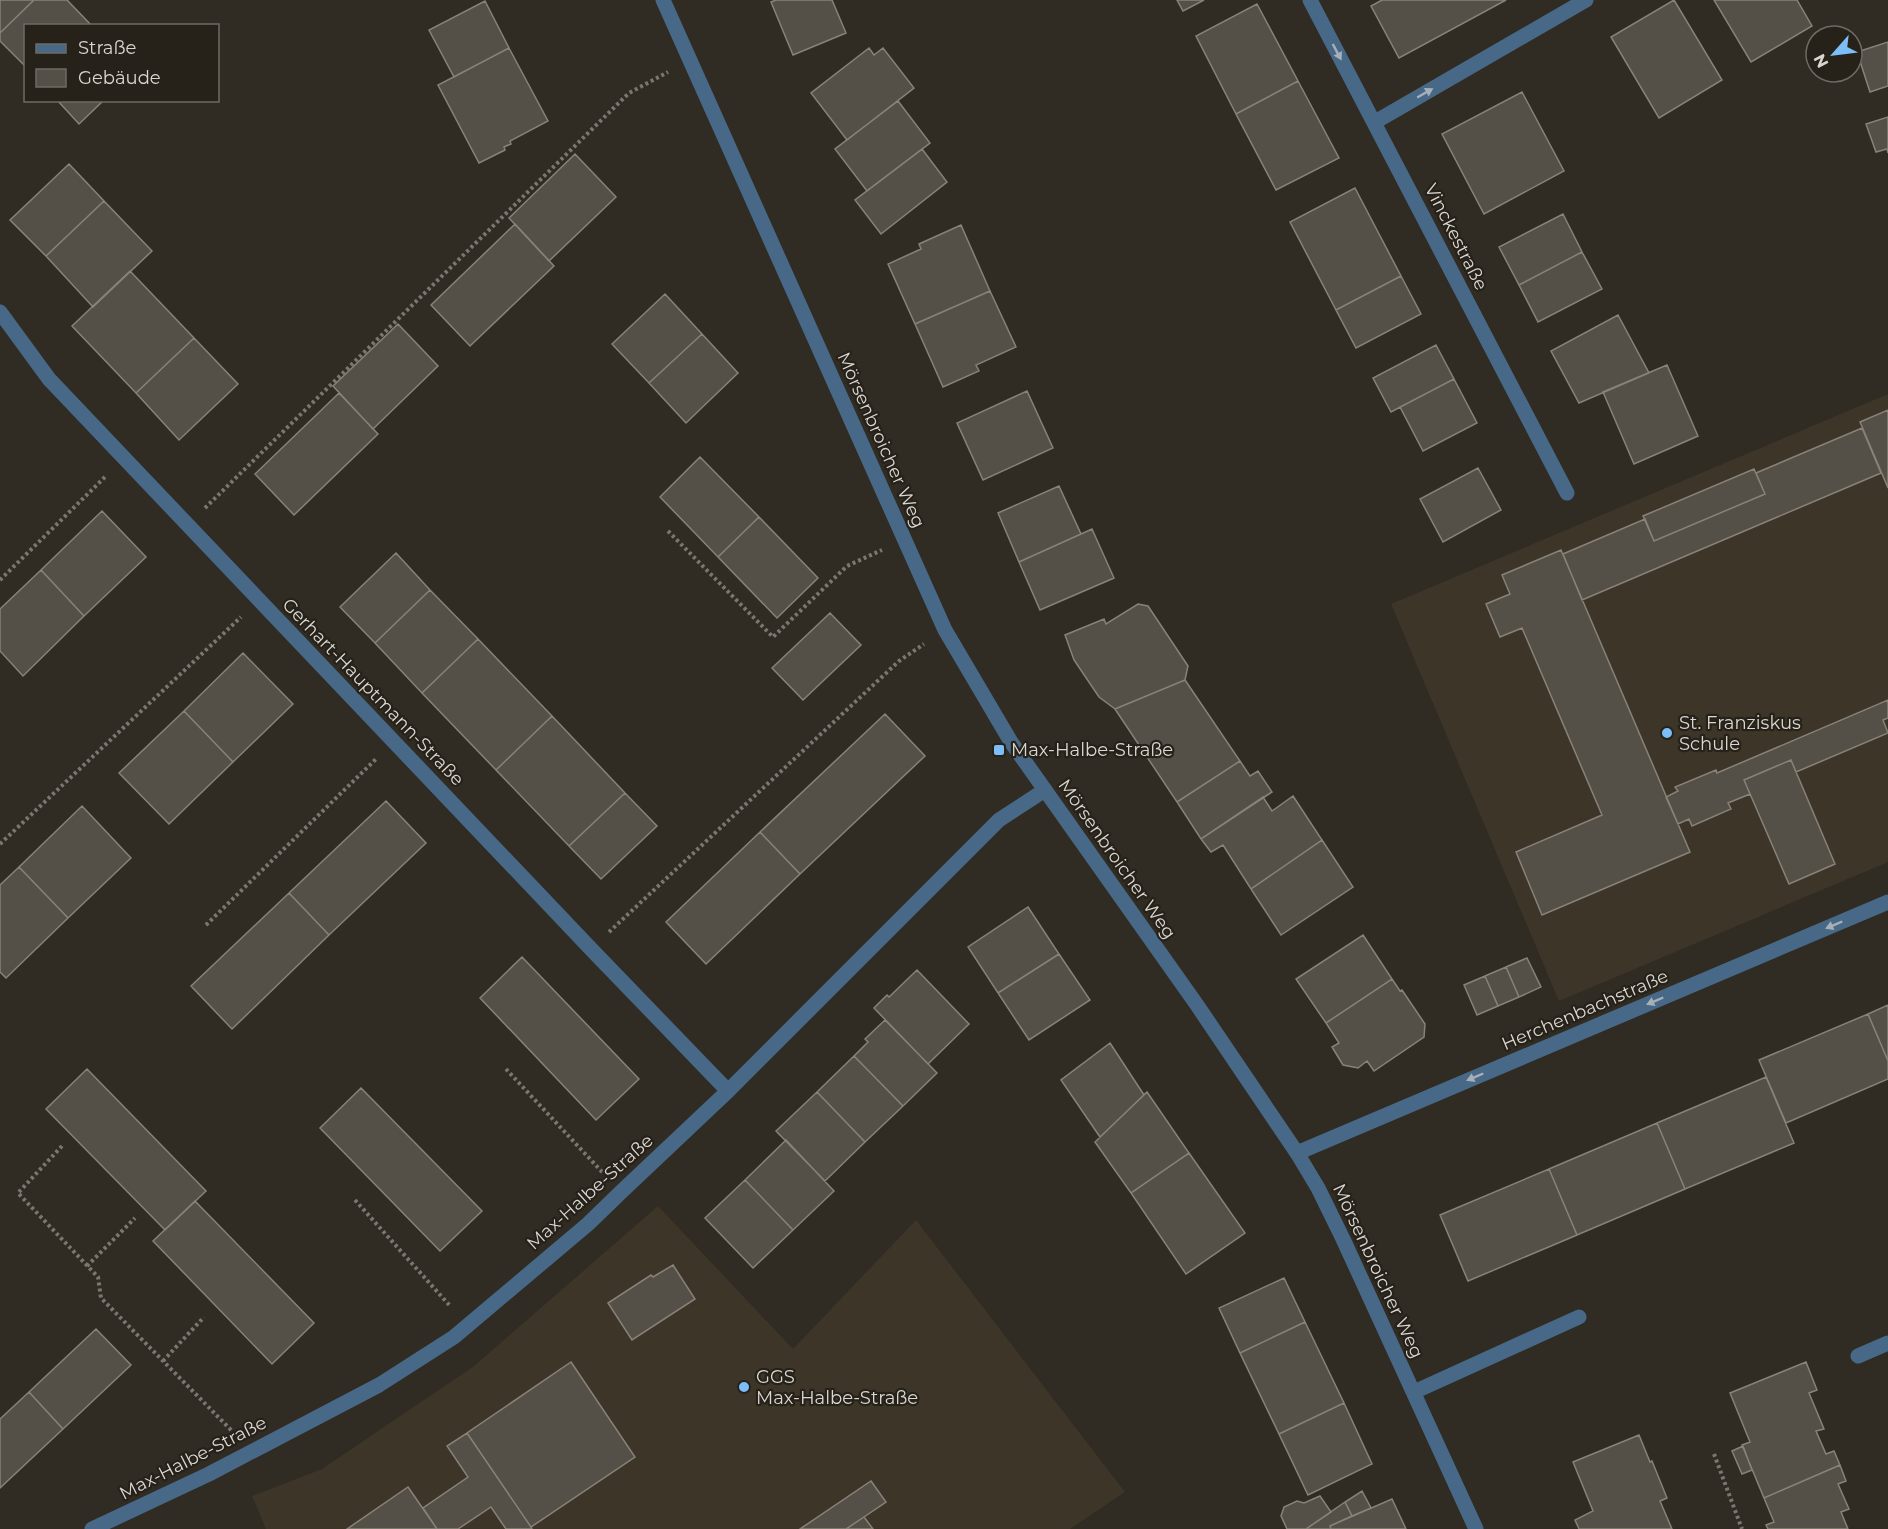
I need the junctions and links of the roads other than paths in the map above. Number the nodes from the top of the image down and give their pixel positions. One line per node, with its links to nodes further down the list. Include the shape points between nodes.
1 (663, 0): 7 (street, Mörsenbroicher Weg, via 945,630 1011,742)
2 (1310, 0): 4 (street, Vinckestraße, one-way to 4)
3 (1586, 0): 4 (street, one-way to 3)
4 (1375, 122): 6 (street, Vinckestraße)
5 (0, 312): 9 (street, Gerhart-Hauptmann-Straße, via 49,379)
6 (1567, 493)
7 (1045, 790): 9 (street, Max-Halbe-Straße, via 999,820); 10 (street, Mörsenbroicher Weg)
8 (1888, 902): 10 (street, Herchenbachstraße, one-way to 10)
9 (728, 1091): 15 (street, Max-Halbe-Straße, via 588,1224 454,1337 379,1385 209,1474)
10 (1297, 1153): 14 (street, Mörsenbroicher Weg, via 1333,1218)
11 (1579, 1317): 14 (street)
12 (1888, 1343): 13 (street)
13 (1858, 1356)
14 (1414, 1392): 16 (street, Mörsenbroicher Weg)
15 (92, 1529)
16 (1476, 1529)

